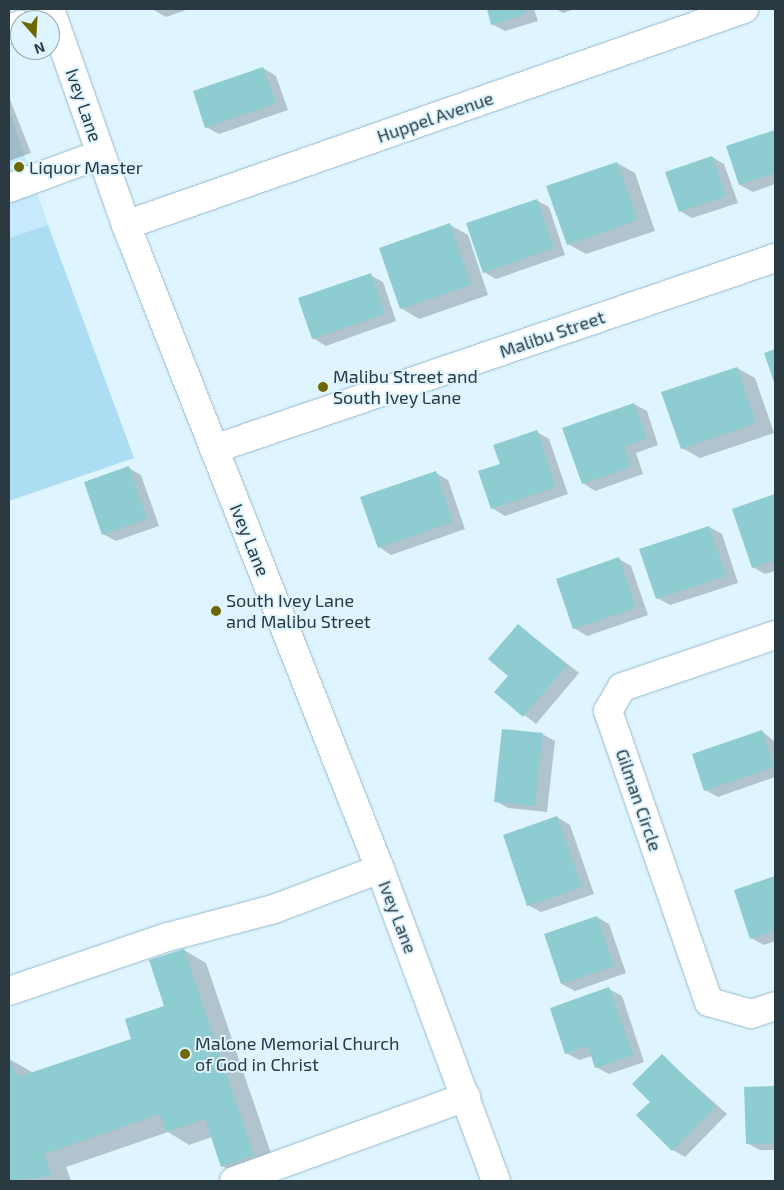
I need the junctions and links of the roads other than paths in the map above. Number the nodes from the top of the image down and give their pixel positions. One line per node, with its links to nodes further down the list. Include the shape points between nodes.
1 (744, 9): 5 (street, Huppel Avenue)
2 (60, 50): 3 (street, Ivey Lane)
3 (101, 154): 4 (street); 5 (street, Ivey Lane)
4 (9, 188)
5 (126, 225): 7 (street, Ivey Lane)
6 (775, 258): 7 (street, Malibu Street)
7 (214, 449): 9 (street, Ivey Lane)
8 (775, 634): 11 (street, Gilman Circle, via 622,687 608,711 708,1002 751,1014)
9 (380, 869): 10 (street, via 274,909 168,937); 12 (street, Ivey Lane)
10 (9, 991)
11 (775, 1006)
12 (466, 1097): 13 (street); 14 (street, Ivey Lane)
13 (234, 1181)
14 (496, 1181)

